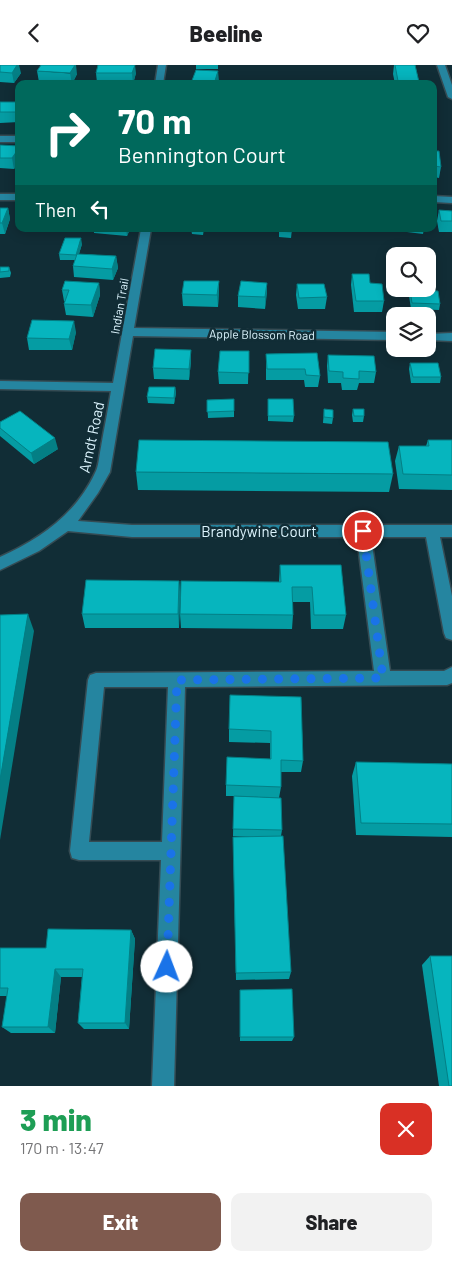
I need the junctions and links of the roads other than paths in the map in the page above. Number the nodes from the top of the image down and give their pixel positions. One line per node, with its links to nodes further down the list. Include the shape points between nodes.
1 (162, 65): 3 (street)
2 (442, 65): 4 (street)
3 (160, 80)
4 (452, 97)
5 (0, 139): 6 (street)
6 (15, 139)
7 (0, 197): 8 (street)
8 (15, 197)
9 (437, 199): 10 (street)
10 (452, 200)
11 (146, 232): 12 (street, Indian Trail)
12 (129, 332): 13 (street, Apple Blossom Road); 17 (street, Indian Trail)
13 (386, 336)
14 (436, 337): 15 (street)
15 (452, 337)
16 (0, 385): 17 (street)
17 (117, 387): 18 (street, Arndt Road, via 103,472 90,496)
18 (66, 525): 19 (street, Brandywine Court, via 132,531); 22 (street, Arndt Road, via 33,549)
19 (363, 531): 20 (street, Brandywine Court); 26 (street)
20 (432, 531): 21 (street, Brandywine Court); 23 (street)
21 (452, 531)
22 (0, 564)
23 (450, 615): 24 (street)
24 (452, 633)
25 (452, 674): 26 (street, via 447,678)
26 (383, 678): 27 (street)
27 (177, 680): 28 (street); 28 (street, via 96,680 79,851)
28 (171, 851): 29 (street)
29 (163, 1086)

